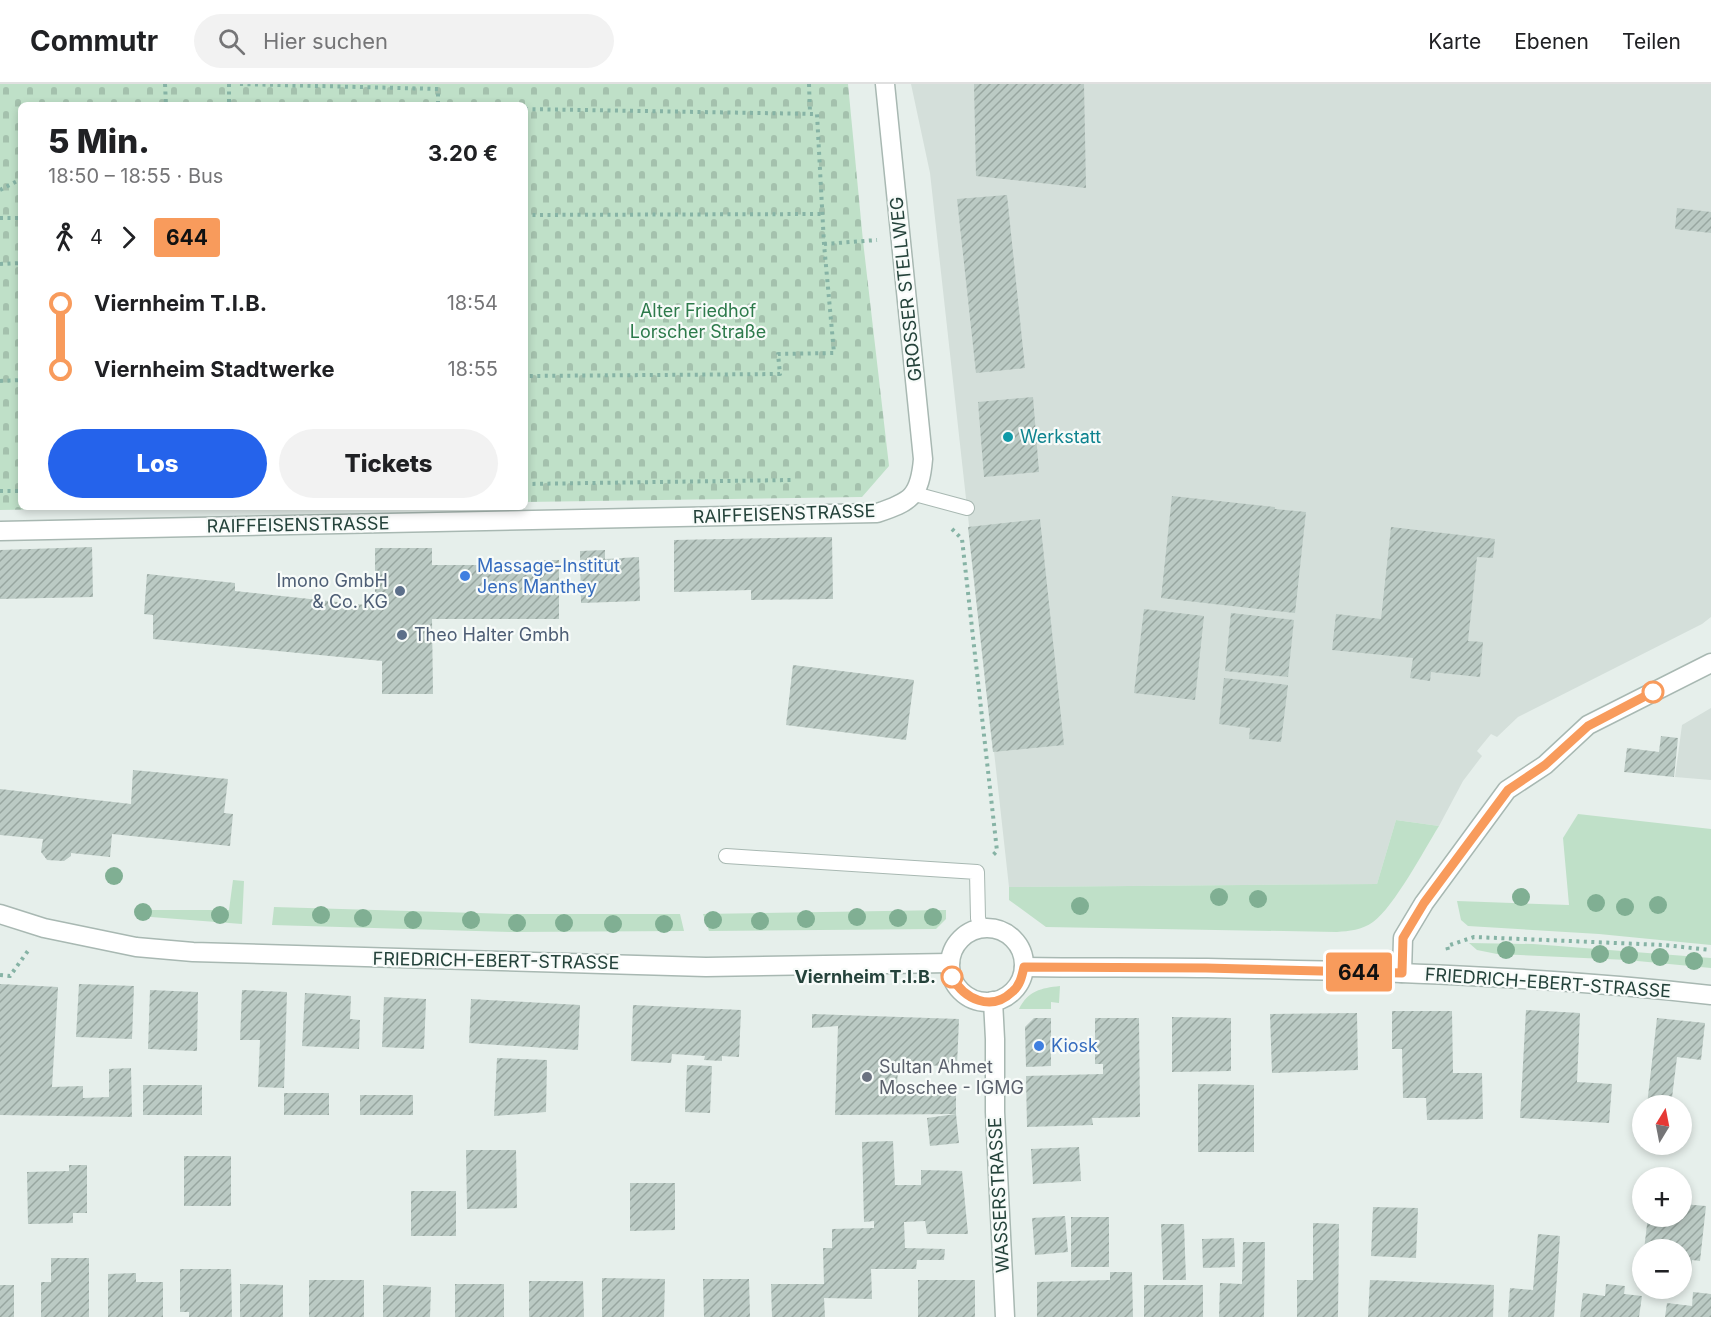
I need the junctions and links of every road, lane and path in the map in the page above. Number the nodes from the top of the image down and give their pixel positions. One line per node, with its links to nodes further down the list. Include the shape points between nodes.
1 (165, 84): 7 (path)
2 (228, 84): 8 (path)
3 (240, 84): 6 (path)
4 (809, 84): 11 (path)
5 (885, 84): 18 (street, GROSSER STELLWEG)
6 (438, 86): 9 (path)
7 (166, 102)
8 (229, 102)
9 (438, 102)
10 (528, 110): 11 (path)
11 (810, 113): 14 (path, via 816,114)
12 (18, 181): 13 (path)
13 (0, 190)
14 (823, 214): 15 (path); 19 (path)
15 (528, 215)
16 (0, 218): 17 (path)
17 (18, 218)
18 (901, 238): 19 (path); 29 (street, GROSSER STELLWEG, via 923,459)
19 (824, 244): 22 (path, via 834,353 778,354 780,374)
20 (18, 263): 21 (path)
21 (0, 264)
22 (528, 376)
23 (18, 380): 24 (path)
24 (0, 381)
25 (791, 480): 26 (path)
26 (528, 484)
27 (0, 491): 28 (path)
28 (18, 491)
29 (915, 494): 30 (lane); 32 (street, RAIFFEISENSTRASSE, via 898,506 877,513)
30 (967, 508)
31 (946, 524): 35 (path, via 963,539 997,851)
32 (0, 531)
33 (1711, 663): 42 (street, via 1588,726 1545,765 1508,790 1424,903 1403,938)
34 (726, 856): 35 (lane)
35 (977, 872): 38 (lane)
36 (0, 914): 37 (street, FRIEDRICH-EBERT-STRASSE)
37 (44, 928): 40 (street, FRIEDRICH-EBERT-STRASSE, via 135,947 253,955 706,966); 43 (path, via 10,976)
38 (981, 928): 40 (street, via 967,933 958,942); 41 (street, via 1002,931 1012,938 1020,947)
39 (1711, 950): 44 (path, via 1474,937 1448,946)
40 (950, 963): 46 (street, via 952,977 966,996)
41 (1024, 967): 42 (street, FRIEDRICH-EBERT-STRASSE); 46 (street, via 1012,992)
42 (1402, 973): 44 (street, FRIEDRICH-EBERT-STRASSE)
43 (0, 975)
44 (1448, 975): 45 (street, FRIEDRICH-EBERT-STRASSE)
45 (1711, 995)
46 (993, 1002): 47 (street, WASSERSTRASSE)
47 (1005, 1317)

